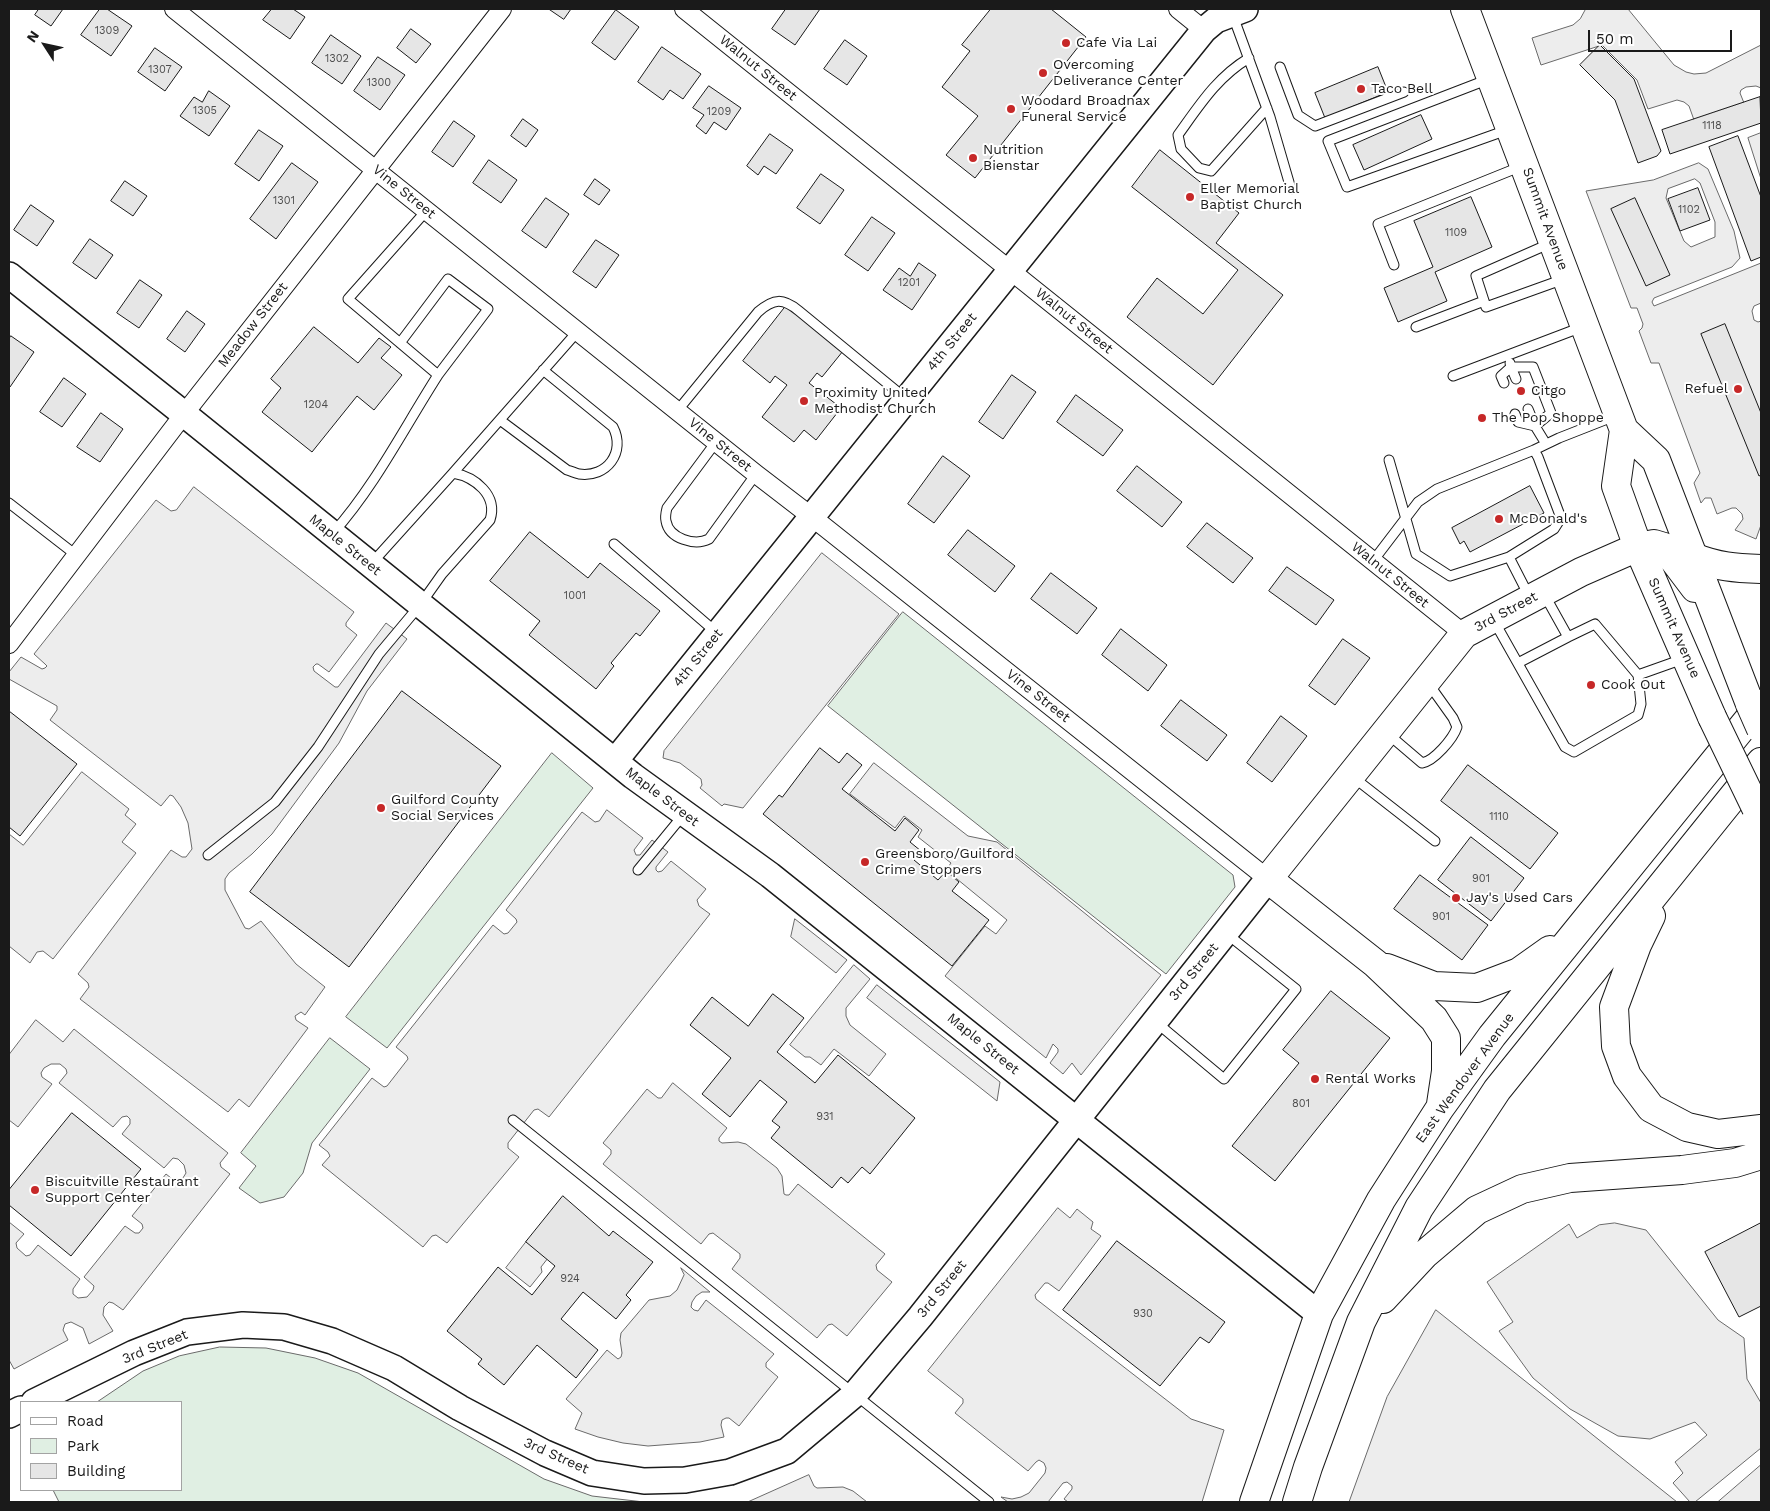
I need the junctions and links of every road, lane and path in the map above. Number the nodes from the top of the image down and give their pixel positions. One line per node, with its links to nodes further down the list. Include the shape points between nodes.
1 (174, 9): 15 (street, Vine Street)
2 (502, 9): 15 (street, Meadow Street)
3 (684, 9): 20 (street, Walnut Street)
4 (1178, 9): 7 (street)
5 (1465, 9): 10 (main road, Summit Avenue)
6 (1239, 10): 7 (street, 4th Street, via 1216,20); 8 (lane)
7 (1204, 30): 20 (street, 4th Street)
8 (1249, 58): 12 (lane); 12 (lane, via 1210,90 1178,135 1181,149 1200,168 1211,170)
9 (1280, 67): 11 (lane, via 1298,115 1315,126)
10 (1491, 78): 13 (main road, Summit Avenue); 13 (lane, via 1328,141 1347,187)
11 (1404, 92)
12 (1267, 108): 16 (lane)
13 (1510, 129): 14 (main road, Summit Avenue)
14 (1525, 165): 18 (main road, Summit Avenue); 19 (lane, via 1378,224)
15 (375, 168): 17 (street, Vine Street); 38 (street, Meadow Street)
16 (1291, 188)
17 (427, 210): 26 (street, Vine Street); 27 (lane, via 348,299)
18 (1553, 242): 22 (main road, Summit Avenue); 23 (lane, via 1476,276)
19 (1394, 265)
20 (1010, 269): 35 (street, 4th Street); 58 (street, Walnut Street)
21 (9, 275): 38 (street, Maple Street)
22 (1566, 278): 23 (lane, via 1486,307); 24 (main road, Summit Avenue)
23 (1484, 301): 25 (lane)
24 (1585, 326): 28 (lane); 41 (main road, Summit Avenue)
25 (1416, 327)
26 (578, 331): 30 (lane); 37 (street, Vine Street)
27 (400, 343): 31 (lane); 31 (lane, via 448,278 488,309)
28 (1508, 356): 29 (lane); 32 (lane)
29 (1511, 367): 33 (lane); 34 (lane, via 1501,376); 42 (lane, via 1533,367 1551,413)
30 (543, 370): 40 (lane); 40 (lane, via 613,427 618,437 616,455 611,464 601,470 580,474 567,470)
31 (438, 374): 52 (lane, via 386,461)
32 (1454, 376)
33 (1516, 379)
34 (1504, 383)
35 (906, 399): 37 (lane, via 799,311 782,301 767,304 758,312); 50 (street, 4th Street)
36 (1528, 409): 42 (lane)
37 (678, 410): 43 (street, Vine Street)
38 (184, 414): 52 (street, Maple Street); 55 (street, Meadow Street)
39 (1515, 414): 42 (lane, via 1518,422)
40 (500, 420): 47 (lane)
41 (1621, 423): 44 (lane); 54 (main road, Summit Avenue, via 1616,486); 57 (main road, Summit Avenue, via 1656,460)
42 (1535, 426): 44 (lane)
43 (716, 442): 48 (street, Vine Street); 48 (lane, via 667,508 665,519 674,534 691,542 702,543 709,539)
44 (1546, 444): 45 (lane)
45 (1534, 450): 51 (lane, via 1437,489 1418,502); 56 (lane, via 1561,518 1554,529)
46 (1389, 460): 51 (lane)
47 (453, 473): 59 (lane); 62 (lane, via 464,475 485,490 493,512 490,520 442,574)
48 (756, 474): 50 (street, Vine Street)
49 (9, 503): 55 (lane)
50 (812, 517): 65 (street, 4th Street); 85 (street, Vine Street)
51 (1405, 520): 56 (lane, via 1416,554 1450,576); 58 (lane)
52 (332, 534): 59 (street, Maple Street)
53 (614, 544): 65 (lane)
54 (1638, 547): 61 (main road, 3rd Street); 63 (main road, via 1654,544 1664,547); 69 (main road, Summit Avenue)
55 (76, 555): 68 (street, Meadow Street)
56 (1509, 557): 61 (lane)
57 (1693, 557): 60 (main road, via 1714,565); 63 (main road, Summit Avenue)
58 (1373, 561): 66 (street, Walnut Street)
59 (371, 565): 62 (street, Maple Street)
60 (1761, 569)
61 (1537, 595): 64 (main road, 3rd Street); 67 (lane)
62 (420, 605): 76 (street, Maple Street); 82 (lane, via 379,654 318,747 275,802)
63 (1714, 612): 74 (main road, Summit Avenue, bridge)
64 (1493, 618): 66 (main road, 3rd Street); 70 (lane)
65 (718, 634): 76 (street, 4th Street)
66 (1464, 634): 72 (main road, 3rd Street)
67 (1568, 637): 70 (lane); 71 (lane, via 1595,624)
68 (9, 644)
69 (1686, 657): 71 (lane); 79 (main road, Summit Avenue, bridge)
70 (1518, 663): 71 (lane, via 1565,747 1574,752 1638,715 1641,704)
71 (1638, 675)
72 (1426, 680): 75 (main road, 3rd Street); 75 (lane, via 1453,718 1457,727 1455,732 1438,754 1422,763)
73 (1761, 704): 86 (main road, East Wendover Avenue)
74 (1761, 729)
75 (1386, 732): 78 (main road, 3rd Street)
76 (615, 761): 80 (street, Maple Street)
77 (1761, 762): 83 (main road)
78 (1351, 775): 81 (lane); 85 (main road, 3rd Street)
79 (1759, 813)
80 (684, 814): 84 (lane); 92 (street, Maple Street, via 770,875)
81 (1435, 841)
82 (208, 854)
83 (1675, 869): 93 (main road, via 1637,945 1614,1007 1616,1046 1627,1076 1651,1108 1687,1127 1718,1134); 96 (main road, via 1497,1090 1419,1208)
84 (638, 870)
85 (1268, 879): 87 (street, 3rd Street); 88 (main road)
86 (1578, 929): 88 (main road, via 1519,972 1477,988 1434,986); 90 (main road, East Wendover Avenue, via 1492,1036)
87 (1225, 933): 89 (street, 3rd Street); 89 (lane, via 1296,989 1224,1080)
88 (1376, 964): 90 (main road, via 1434,1019 1446,1038 1446,1071)
89 (1154, 1022): 92 (street, 3rd Street)
90 (1440, 1108): 95 (main road, East Wendover Avenue, via 1381,1200)
91 (513, 1120): 97 (lane)
92 (1076, 1120): 95 (street, Maple Street); 97 (street, 3rd Street)
93 (1761, 1129)
94 (1761, 1155): 96 (main road, via 1735,1163 1570,1178 1522,1189 1477,1210 1425,1254)
95 (1319, 1314): 99 (main road, via 1336,1343); 101 (main road, East Wendover Avenue)
96 (1361, 1322): 99 (main road)
97 (855, 1394): 98 (street, 3rd Street, via 787,1451 730,1472 685,1480 644,1481 592,1473 544,1453 394,1368 332,1341 284,1327 243,1326 187,1332 134,1353); 100 (lane)
98 (36, 1401)
99 (1332, 1401): 102 (main road)
100 (989, 1502)
101 (1254, 1502)
102 (1297, 1502)

